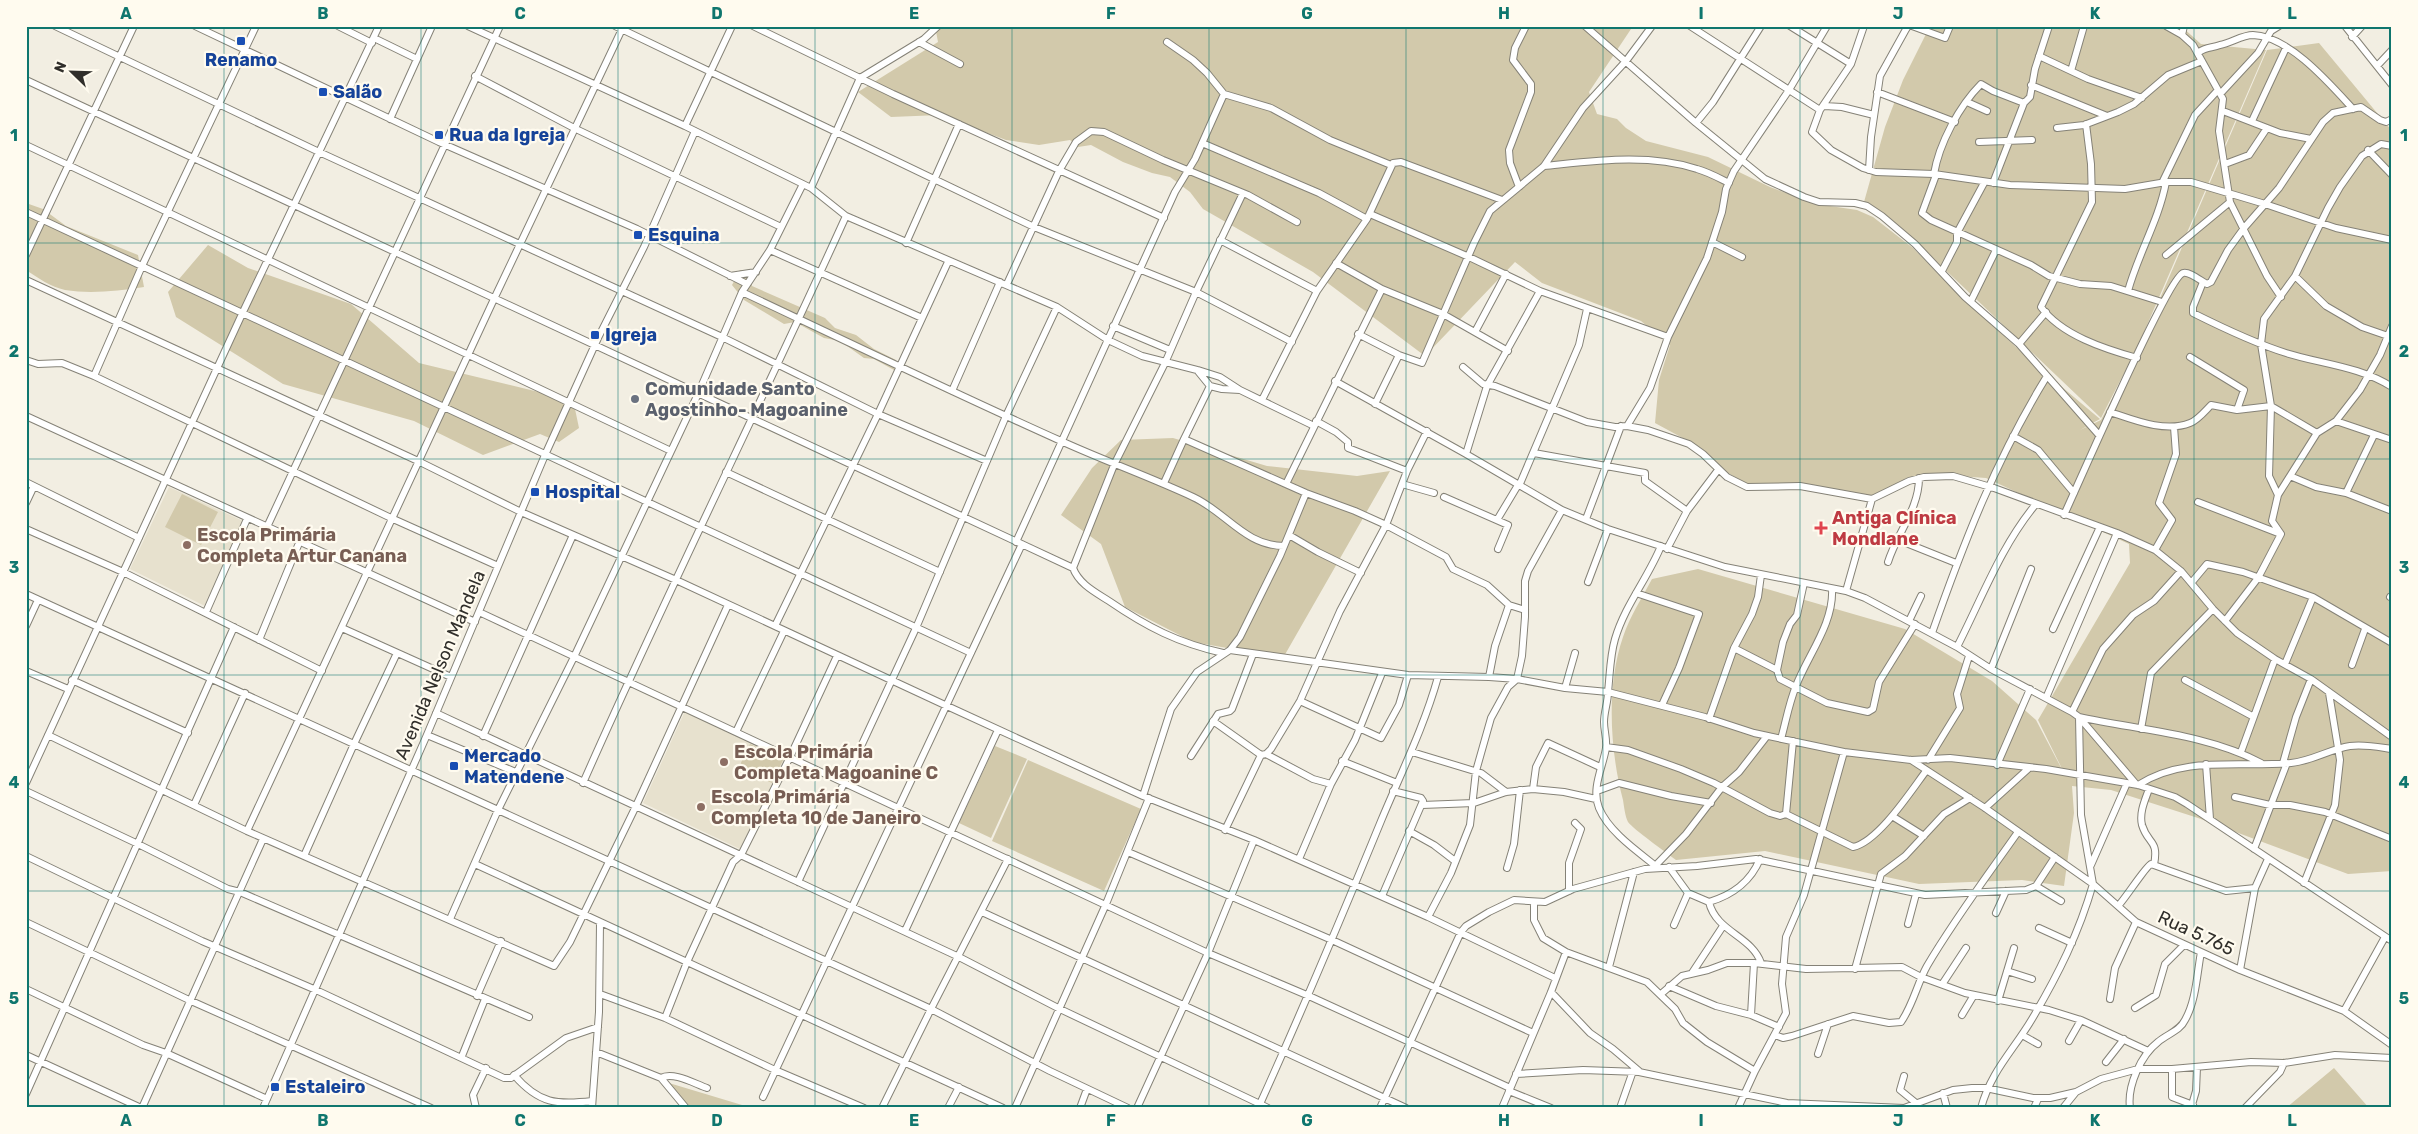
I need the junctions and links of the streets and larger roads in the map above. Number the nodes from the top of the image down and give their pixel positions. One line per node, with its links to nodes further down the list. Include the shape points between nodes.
1 (54, 26): 45 (street)
2 (134, 26): 45 (street)
3 (195, 26): 41 (street)
4 (256, 26): 41 (street)
5 (338, 26): 36 (street)
6 (379, 26): 36 (street)
7 (432, 26): 46 (street)
8 (468, 26): 35 (street)
9 (500, 26): 35 (street)
10 (615, 26): 31 (street)
11 (732, 26): 54 (street)
12 (753, 26): 56 (street)
13 (938, 26): 37 (street)
14 (1526, 26): 118 (street, via 1513,60 1531,84 1531,92 1509,150)
15 (1652, 26): 48 (street)
16 (1690, 26): 47 (street)
17 (1761, 26): 47 (street)
18 (1790, 26): 39 (street)
19 (1827, 26): 39 (street)
20 (1864, 26): 51 (street)
21 (1950, 26): 30 (street, via 1945,38)
22 (2049, 26): 44 (street)
23 (2084, 26): 53 (street)
24 (2166, 26): 32 (street)
25 (2184, 26): 32 (street)
26 (2278, 26): 33 (street)
27 (2345, 26): 34 (street)
28 (2362, 26): 34 (street)
29 (1588, 27): 48 (street)
30 (1918, 27): 62 (street, via 1908,26 1880,76)
31 (623, 28): 54 (street); 58 (street)
32 (2182, 35): 43 (street)
33 (2267, 37): 40 (street); 43 (street, via 2252,35); 63 (street, via 2246,68)
34 (2352, 38): 52 (street)
35 (494, 39): 55 (street); 58 (street)
36 (373, 41): 46 (street); 65 (street)
37 (919, 42): 50 (street); 56 (street)
38 (1167, 42): 64 (street, via 1193,60)
39 (1818, 42): 51 (street); 61 (street)
40 (2286, 48): 71 (street, via 2314,67); 79 (street)
41 (245, 49): 65 (street); 69 (street)
42 (2392, 50): 52 (street)
43 (2199, 52): 49 (street)
44 (2039, 56): 53 (street); 59 (street)
45 (119, 58): 69 (street); 74 (street)
46 (417, 59): 77 (street)
47 (1741, 59): 61 (street); 81 (street)
48 (1626, 61): 81 (street); 105 (street, via 1583,108)
49 (2202, 61): 63 (street); 66 (street, via 2168,75)
50 (960, 64)
51 (1851, 64): 70 (street)
52 (2376, 66): 60 (street)
53 (2072, 70): 66 (street)
54 (710, 73): 84 (street); 89 (street)
55 (475, 76): 87 (street); 95 (street)
56 (860, 78): 82 (street); 89 (street)
57 (26, 80): 74 (street)
58 (596, 85): 84 (street); 87 (street)
59 (2032, 85): 68 (street, via 2030,97); 76 (street)
60 (2392, 85)
61 (1789, 90): 70 (street); 101 (street)
62 (1877, 92): 75 (street); 80 (street)
63 (2220, 92): 72 (street); 113 (street, via 2195,115)
64 (1224, 94): 94 (street); 104 (street, via 1271,108 1330,140)
65 (345, 98): 77 (street); 99 (street)
66 (2142, 98): 76 (street)
67 (1967, 102): 68 (street, via 1981,84); 73 (street); 80 (street)
68 (2024, 103): 92 (street)
69 (219, 104): 99 (street); 100 (street)
70 (1822, 108): 75 (street, via 1842,107); 107 (street, via 1813,126 1813,135 1831,150)
71 (2353, 109): 78 (street, via 2365,108 2386,122); 90 (street, via 2328,116)
72 (2224, 110): 79 (street); 102 (street, via 2219,131)
73 (1987, 111)
74 (94, 112): 100 (street); 103 (street)
75 (1874, 115): 107 (street)
76 (2107, 116): 83 (street)
77 (390, 119): 95 (street)
78 (2392, 119)
79 (2252, 121): 86 (street)
80 (1955, 122): 109 (street, via 1938,152)
81 (1696, 123): 101 (street)
82 (959, 124): 106 (street); 112 (street)
83 (2086, 124): 85 (street); 119 (street)
84 (686, 126): 88 (street)
85 (2057, 128)
86 (2267, 128): 90 (street); 102 (street, via 2249,155)
87 (576, 129): 110 (street); 121 (street)
88 (695, 131): 110 (street, Avenida Nelson Mandela); 116 (street)
89 (835, 132): 112 (street); 120 (street)
90 (2311, 139): 127 (street)
91 (2032, 140): 92 (street)
92 (2008, 141): 93 (street); 117 (street)
93 (1979, 142)
94 (1202, 143): 108 (street); 132 (street)
95 (445, 144): 121 (street); 124 (street)
96 (26, 146): 103 (street)
97 (2392, 146): 98 (street, via 2381,144)
98 (2368, 150): 111 (street); 136 (street, via 2340,187)
99 (319, 152): 124 (street); 128 (street)
100 (194, 158): 128 (street); 130 (street)
101 (1743, 161): 114 (street); 159 (street, via 1773,184 1804,197 1819,202 1867,206 1915,244)
102 (2225, 164): 123 (street)
103 (68, 165): 130 (street); 134 (street)
104 (1391, 165): 125 (street, via 1400,162); 132 (street)
105 (1544, 166): 114 (street, via 1604,160 1662,161 1697,168); 118 (street)
106 (1059, 170): 108 (street, via 1076,142 1091,131 1104,132); 133 (street); 138 (street)
107 (1869, 170): 109 (street)
108 (1188, 171): 122 (street); 133 (street)
109 (1935, 175): 115 (street); 140 (street, via 1923,214)
110 (675, 176): 137 (street); 141 (street, Avenida Nelson Mandela)
111 (2392, 176)
112 (934, 178): 138 (street); 145 (street)
113 (2164, 182): 119 (street, via 2125,189); 123 (street, via 2191,182); 173 (street, via 2160,207)
114 (1729, 183): 144 (street)
115 (1984, 183): 117 (street); 140 (street)
116 (803, 184): 120 (street); 137 (street)
117 (1994, 184): 119 (street)
118 (1519, 187): 125 (street)
119 (2092, 187): 165 (street, via 2089,211)
120 (811, 188): 131 (street)
121 (546, 189): 141 (street); 146 (street)
122 (1243, 193): 135 (street); 142 (street)
123 (2230, 194): 126 (street); 127 (street)
124 (418, 198): 146 (street); 149 (street)
125 (1502, 200): 152 (street, via 1486,218)
126 (2230, 202): 139 (street); 151 (street)
127 (2265, 204): 136 (street); 139 (street)
128 (293, 205): 149 (street); 154 (street)
129 (26, 212): 134 (street)
130 (169, 212): 154 (street); 157 (street)
131 (846, 216): 145 (street); 161 (street)
132 (1368, 217): 152 (street); 156 (street)
133 (1164, 218): 158 (street)
134 (43, 220): 150 (street); 157 (street)
135 (1297, 222)
136 (2320, 224): 143 (street); 164 (street)
137 (781, 227): 147 (street)
138 (1034, 227): 158 (street); 168 (street)
139 (2244, 228): 167 (street, via 2228,250 2212,282); 177 (street)
140 (1957, 233): 148 (street); 159 (street, via 1957,242)
141 (648, 236): 163 (street); 174 (street, Avenida Nelson Mandela)
142 (1220, 240): 171 (street); 176 (street)
143 (2392, 240)
144 (1712, 242): 153 (street); 196 (street, via 1702,270)
145 (906, 243): 155 (street)
146 (520, 246): 174 (street); 178 (street)
147 (770, 250): 160 (street); 161 (street)
148 (1996, 250): 165 (street, via 2031,264); 179 (street)
149 (393, 253): 178 (street); 181 (street)
150 (26, 255)
151 (2166, 255)
152 (1470, 257): 162 (street); 186 (street)
153 (1742, 257)
154 (268, 258): 181 (street); 185 (street)
155 (948, 262): 168 (street); 187 (street)
156 (1336, 263): 170 (street); 171 (street)
157 (142, 266): 185 (street); 189 (street)
158 (1140, 270): 176 (street); 190 (street)
159 (1942, 271): 179 (street)
160 (756, 272): 163 (street); 169 (street)
161 (820, 274): 187 (street); 188 (street)
162 (1506, 274): 172 (street); 192 (street)
163 (728, 276): 169 (street)
164 (2295, 276): 177 (street); 194 (street, via 2326,306 2362,327)
165 (2056, 279): 173 (street); 184 (street, via 2042,303 2041,307)
166 (26, 280): 189 (street)
167 (2203, 282): 180 (street, via 2187,273 2182,274); 200 (street, via 2192,311)
168 (1004, 283): 182 (street); 224 (street)
169 (748, 284): 175 (street)
170 (1382, 289): 186 (street); 193 (street)
171 (1317, 291): 198 (street)
172 (1540, 291): 183 (street); 203 (street)
173 (2128, 291): 180 (street)
174 (621, 292): 195 (street); 201 (street, Avenida Nelson Mandela)
175 (742, 292): 188 (street); 195 (street)
176 (1196, 292): 198 (street); 202 (street)
177 (2281, 297): 200 (street, via 2264,319)
178 (494, 298): 201 (street); 204 (street)
179 (1971, 301): 199 (street)
180 (2162, 302): 207 (street)
181 (369, 306): 204 (street); 209 (street)
182 (1057, 307): 197 (street); 237 (street)
183 (1587, 308): 196 (street); 231 (street, via 1579,345)
184 (2046, 312): 199 (street); 207 (street, via 2085,340)
185 (242, 314): 209 (street); 214 (street)
186 (1442, 314): 192 (street); 205 (street, via 1422,363)
187 (922, 318): 212 (street)
188 (799, 319): 211 (street); 212 (street)
189 (119, 321): 214 (street); 216 (street)
190 (1113, 326): 197 (street); 202 (street)
191 (2392, 326): 194 (street)
192 (1475, 332): 203 (street)
193 (1358, 334): 205 (street); 219 (street)
194 (2388, 336): 218 (street)
195 (722, 337): 211 (street); 225 (street)
196 (1668, 338): 242 (street, via 1650,388)
197 (1108, 340): 210 (street); 251 (street)
198 (1292, 342): 226 (street)
199 (2019, 344): 217 (street)
200 (2261, 344): 218 (street); 229 (street)
201 (595, 346): 225 (street); 227 (street, Avenida Nelson Mandela)
202 (1170, 350): 210 (street)
203 (1508, 351): 221 (street)
204 (469, 354): 227 (street); 230 (street)
205 (1399, 355): 228 (street)
206 (2190, 357): 232 (street, via 2244,390)
207 (2137, 358): 233 (street)
208 (26, 360): 216 (street, via 42,364 62,363)
209 (343, 360): 230 (street); 236 (street)
210 (1165, 363): 215 (street); 258 (street)
211 (779, 364): 234 (street); 238 (street)
212 (899, 366): 224 (street); 234 (street)
213 (1463, 367): 221 (street)
214 (218, 368): 236 (street); 241 (street)
215 (1197, 370): 220 (street); 223 (street, via 1220,377)
216 (94, 376): 241 (street)
217 (2048, 376): 247 (street); 248 (street)
218 (2370, 376): 222 (street); 239 (street)
219 (1335, 381): 228 (street); 240 (street)
220 (1210, 386): 223 (street); 249 (street)
221 (1487, 386): 231 (street, via 1495,386); 254 (street)
222 (2392, 387)
223 (1240, 390): 226 (street)
224 (952, 391): 237 (street)
225 (698, 394): 238 (street); 252 (street)
226 (1262, 400): 240 (street)
227 (570, 402): 252 (street); 255 (street, Avenida Nelson Mandela)
228 (1375, 404): 244 (street)
229 (2271, 406): 232 (street); 245 (street); 279 (street, via 2269,476)
230 (444, 407): 255 (street); 256 (street)
231 (1552, 408): 242 (street, via 1587,422); 253 (street)
232 (2237, 410): 243 (street, via 2211,405 2191,423)
233 (2110, 412): 243 (street); 247 (street)
234 (878, 414): 257 (street); 259 (street)
235 (26, 416): 267 (street)
236 (318, 416): 256 (street); 262 (street)
237 (1006, 416): 251 (street); 257 (street)
238 (753, 420): 259 (street); 264 (street)
239 (2336, 421): 245 (street); 246 (street)
240 (1315, 423): 263 (street, via 1336,432 1348,442 1348,448); 270 (street)
241 (192, 424): 262 (street); 267 (street)
242 (1624, 426): 260 (street); 261 (street, via 1648,430 1689,444)
243 (2174, 427): 315 (street, via 2176,454 2159,503 2172,520)
244 (1427, 431): 254 (street); 263 (street)
245 (2317, 433): 265 (street)
246 (2374, 434): 250 (street); 278 (street)
247 (2099, 435): 277 (street)
248 (2013, 436): 274 (street); 277 (street, via 2034,446)
249 (1184, 439): 269 (street); 270 (street)
250 (2392, 440)
251 (1062, 441): 258 (street); 310 (street)
252 (671, 451): 282 (street)
253 (1534, 453): 260 (street); 272 (street)
254 (1466, 454): 272 (street)
255 (545, 455): 282 (street); 289 (street, Avenida Nelson Mandela)
256 (418, 461): 289 (street); 292 (street)
257 (987, 461): 291 (street)
258 (1114, 465): 269 (street); 321 (street)
259 (852, 466): 291 (street); 294 (street)
260 (1605, 466): 287 (street, via 1645,473 1646,481); 295 (street)
261 (1718, 470): 281 (street, via 1747,487 1800,486); 287 (street)
262 (293, 471): 292 (street); 298 (street)
263 (1407, 471): 271 (street)
264 (726, 472): 294 (street); 299 (street)
265 (2290, 476): 278 (street, via 2316,487); 279 (street)
266 (1919, 478): 274 (street, via 1953,476); 281 (street); 308 (street, via 1916,498)
267 (166, 481): 293 (street); 307 (street)
268 (26, 482): 273 (street)
269 (1164, 483): 311 (street, via 1203,502 1244,535)
270 (1286, 484): 275 (street)
271 (1402, 484): 276 (street); 297 (street)
272 (1518, 485): 286 (street); 296 (street)
273 (34, 486): 284 (street); 307 (street)
274 (1988, 486): 285 (street); 319 (street)
275 (1306, 493): 297 (street); 304 (street)
276 (1434, 493)
277 (2074, 493): 290 (street)
278 (2346, 493): 288 (street)
279 (2278, 495): 305 (street, via 2272,521)
280 (1444, 497): 296 (street)
281 (1872, 499): 336 (street)
282 (646, 502): 299 (street); 316 (street)
283 (2198, 502): 305 (street)
284 (26, 503)
285 (2036, 504): 290 (street); 364 (street, via 2003,552)
286 (1562, 510): 295 (street); 345 (street, via 1528,571)
287 (1687, 511): 313 (street)
288 (2392, 511)
289 (521, 512): 306 (street); 320 (street, Avenida Nelson Mandela)
290 (2064, 515): 302 (street)
291 (962, 517): 310 (street); 325 (street)
292 (391, 518): 320 (street); 327 (street)
293 (248, 519): 298 (street); 346 (street)
294 (826, 519): 325 (street); 328 (street)
295 (1586, 519): 300 (street)
296 (1497, 520): 314 (street, via 1508,525)
297 (1386, 525): 326 (street); 343 (street, via 1446,557 1453,569 1487,584)
298 (267, 527): 309 (street)
299 (700, 527): 328 (street); 331 (street)
300 (1608, 528): 313 (street); 332 (street)
301 (26, 529): 324 (street)
302 (2099, 529): 303 (street); 358 (street)
303 (2117, 533): 315 (street); 402 (street)
304 (1289, 534): 312 (street); 326 (street)
305 (2281, 534): 330 (street)
306 (573, 535): 316 (street); 361 (street)
307 (139, 538): 324 (street)
308 (1896, 539): 318 (street); 319 (street)
309 (300, 543): 327 (street); 362 (street)
310 (1019, 543): 321 (street); 368 (street)
311 (1272, 546): 312 (street); 317 (street)
312 (1284, 546): 317 (street)
313 (1664, 548): 329 (street, via 1724,567); 337 (street)
314 (1498, 549)
315 (2155, 550): 323 (street)
316 (621, 555): 331 (street); 374 (street)
317 (1280, 556): 366 (street)
318 (1888, 562)
319 (1956, 563): 360 (street)
320 (498, 566): 347 (street, Avenida Nelson Mandela)
321 (1073, 568): 369 (street, via 1079,579 1142,623 1195,647)
322 (2031, 569): 379 (street)
323 (2181, 571): 333 (street); 407 (street, via 2103,648)
324 (123, 572): 346 (street); 353 (street)
325 (940, 572): 356 (street)
326 (1361, 573): 376 (street)
327 (366, 574): 349 (street); 355 (street)
328 (800, 574): 352 (street); 356 (street)
329 (1760, 574): 334 (street); 365 (street, via 1758,597)
330 (2258, 578): 333 (street, via 2207,564); 340 (street); 348 (street)
331 (676, 580): 342 (street); 394 (street)
332 (1588, 582)
333 (2192, 582): 344 (street)
334 (1804, 584): 335 (street); 380 (street, via 1797,615 1783,642)
335 (1832, 589): 336 (street); 395 (street, via 1833,599 1823,630)
336 (1846, 591): 350 (street)
337 (1636, 593): 399 (street, via 1615,640); 404 (street, via 1699,614)
338 (26, 594): 341 (street)
339 (1921, 596): 350 (street)
340 (2313, 597): 357 (street); 377 (street)
341 (38, 600): 351 (street); 353 (street)
342 (728, 605): 352 (street); 405 (street)
343 (1509, 605): 345 (street); 387 (street, via 1495,646)
344 (2213, 609): 348 (street); 415 (street, via 2151,673)
345 (1525, 610): 389 (street, via 1522,656)
346 (206, 612): 354 (street)
347 (479, 612): 349 (street, Avenida Nelson Mandela); 361 (street)
348 (2225, 621): 375 (street, via 2250,644)
349 (475, 622): 385 (street, Avenida Nelson Mandela)
350 (1912, 622): 360 (street); 395 (street, via 1879,682 1872,711 1836,707)
351 (26, 626)
352 (775, 626): 359 (street)
353 (97, 627): 388 (street); 390 (street)
354 (234, 627): 362 (street); 388 (street)
355 (342, 628): 367 (street); 382 (street)
356 (916, 628): 368 (street); 393 (street)
357 (2365, 629): 363 (street); 378 (street)
358 (2053, 630)
359 (784, 631): 372 (street); 418 (street)
360 (1932, 633): 364 (street)
361 (528, 634): 374 (street); 421 (street)
362 (259, 640): 382 (street)
363 (2392, 643)
364 (1957, 647): 373 (street)
365 (1734, 648): 380 (street); 412 (street)
366 (1230, 650): 369 (street); 371 (street)
367 (397, 653): 385 (street); 426 (street)
368 (971, 653): 406 (street)
369 (1223, 653): 467 (street, via 1197,672 1171,709)
370 (1575, 653): 396 (street)
371 (1254, 654): 376 (street); 413 (street, via 1232,709 1218,714)
372 (837, 656): 393 (street); 436 (street)
373 (1969, 656): 379 (street); 438 (street, via 1957,694 1960,708)
374 (574, 657): 394 (street); 434 (street)
375 (2275, 659): 377 (street); 409 (street)
376 (1318, 662): 383 (street); 403 (street)
377 (2284, 664): 392 (street)
378 (2352, 664)
379 (1991, 669): 398 (street)
380 (1777, 670): 395 (street, via 1780,679)
381 (26, 671): 397 (street)
382 (322, 671): 411 (street)
383 (1382, 672): 384 (street); 414 (street)
384 (1408, 675): 386 (street); 414 (street, via 1399,705 1382,737)
385 (451, 677): 408 (street, Avenida Nelson Mandela)
386 (1438, 677): 387 (street); 430 (street)
387 (1489, 677): 389 (street)
388 (212, 678): 400 (street); 417 (street)
389 (1516, 679): 396 (street); 447 (street, via 1494,709)
390 (72, 680): 397 (street); 417 (street)
391 (2185, 680): 409 (street)
392 (2311, 680): 401 (street); 441 (street, via 2291,731)
393 (892, 681): 406 (street); 453 (street)
394 (628, 682): 405 (street); 452 (street)
395 (1796, 687): 424 (street)
396 (1565, 688): 399 (street)
397 (68, 689): 419 (street)
398 (2030, 689): 402 (street); 442 (street)
399 (1608, 692): 404 (street); 427 (street, via 1604,722)
400 (245, 693): 411 (street); 473 (street)
401 (2329, 693): 423 (street); 428 (street)
402 (2046, 698): 407 (street)
403 (1300, 701): 414 (street); 433 (street)
404 (1662, 705): 412 (street)
405 (683, 706): 418 (street); 476 (street)
406 (947, 706): 416 (street); 477 (street)
407 (2072, 712): 410 (street)
408 (436, 713): 420 (street, Avenida Nelson Mandela); 421 (street)
409 (2252, 716): 432 (street)
410 (2079, 717): 415 (street); 450 (street); 457 (street)
411 (298, 718): 426 (street); 486 (street)
412 (1709, 719): 422 (street)
413 (1213, 721): 433 (street); 435 (street)
414 (1359, 729): 439 (street)
415 (2141, 729): 432 (street)
416 (998, 730): 467 (street); 488 (street)
417 (188, 732): 459 (street)
418 (736, 732): 436 (street)
419 (48, 735): 451 (street); 459 (street)
420 (427, 735): 446 (street, Avenida Nelson Mandela); 449 (street)
421 (483, 736): 434 (street)
422 (1767, 736): 424 (street); 458 (street)
423 (2392, 738)
424 (1781, 739): 425 (street)
425 (1793, 741): 431 (street); 480 (street)
426 (354, 744): 446 (street); 500 (street)
427 (1606, 747): 444 (street); 458 (street, via 1628,750)
428 (2338, 749): 429 (street, via 2352,746); 441 (street, via 2315,758); 481 (street, via 2338,778)
429 (2392, 749)
430 (1412, 752): 447 (street); 454 (street)
431 (1844, 752): 437 (street); 489 (street)
432 (2241, 752): 440 (street)
433 (1263, 754): 456 (street, via 1313,779); 485 (street)
434 (525, 756): 449 (street); 452 (street)
435 (1191, 756)
436 (790, 757): 453 (street); 498 (street)
437 (1911, 760): 438 (street); 448 (street, Rua 5.765)
438 (1928, 760): 442 (street, via 1950,758)
439 (1342, 761): 454 (street); 456 (street)
440 (2261, 763): 441 (street); 443 (street)
441 (2285, 763): 475 (street)
442 (1997, 764): 445 (street)
443 (2206, 764): 457 (street, via 2183,766); 483 (street)
444 (1600, 767): 460 (street, via 1548,743 1536,767); 463 (street)
445 (2028, 769): 450 (street); 478 (street)
446 (411, 771): 479 (street); 516 (street, Avenida Nelson Mandela)
447 (1476, 771): 466 (street, via 1488,776); 471 (street)
448 (1926, 771): 469 (street, Rua 5.765); 482 (street)
449 (518, 773): 479 (street)
450 (2081, 775): 455 (street); 509 (street, via 2083,833)
451 (27, 781)
452 (583, 783): 476 (street)
453 (844, 783): 477 (street); 517 (street)
454 (1397, 783): 465 (street)
455 (2127, 783): 457 (street); 509 (street)
456 (1331, 784): 503 (street)
457 (2137, 785): 461 (street)
458 (1722, 787): 472 (street); 480 (street, via 1770,813)
459 (163, 789): 473 (street); 495 (street)
460 (1532, 789): 462 (street); 470 (street)
461 (2149, 789): 483 (street, via 2175,797); 510 (street, via 2141,817 2156,850)
462 (1520, 790): 466 (street); 512 (street, via 1514,844)
463 (1597, 791): 470 (street); 472 (street, via 1620,783)
464 (26, 792): 495 (street)
465 (1393, 792): 474 (street, via 1421,798); 519 (street)
466 (1506, 792): 471 (street)
467 (1146, 797): 485 (street); 497 (street)
468 (2236, 797): 475 (street)
469 (1970, 798): 478 (street, Rua 5.765); 491 (street, via 1944,814)
470 (1596, 799): 511 (street, via 1608,822)
471 (1474, 803): 474 (street); 507 (street, via 1470,825)
472 (1711, 803): 511 (street)
473 (194, 805): 486 (street)
474 (1422, 805): 487 (street)
475 (2270, 805): 481 (street, via 2300,806); 496 (street)
476 (636, 806): 498 (street); 506 (street)
477 (899, 808): 488 (street); 537 (street)
478 (1985, 808): 490 (street, Rua 5.765)
479 (498, 810): 506 (street); 508 (street)
480 (1786, 814): 489 (street)
481 (2332, 815): 493 (street); 518 (street)
482 (1892, 816): 489 (street, via 1857,846 1849,846); 491 (street)
483 (2210, 819): 496 (street)
484 (1576, 823): 524 (street, via 1581,829 1569,863)
485 (1225, 830): 494 (street)
486 (247, 831): 492 (street)
487 (1409, 831): 507 (street); 531 (street)
488 (951, 832): 502 (street); 552 (street)
489 (1821, 832): 514 (street)
490 (2018, 832): 501 (street, Rua 5.765); 525 (street)
491 (1924, 836): 520 (street, via 1881,874)
492 (263, 838): 500 (street); 527 (street)
493 (2392, 839)
494 (1254, 840): 503 (street); 530 (street)
495 (138, 844): 527 (street, via 219,885); 532 (street)
496 (2254, 849): 505 (street)
497 (1128, 852): 530 (street); 536 (street)
498 (741, 855): 517 (street); 539 (street, via 733,862)
499 (26, 856): 532 (street)
500 (304, 856): 516 (street)
501 (2055, 857): 521 (street, Rua 5.765); 522 (street)
502 (1008, 859): 536 (street); 540 (street)
503 (1299, 859): 519 (street)
504 (1760, 859): 513 (street); 514 (street); 535 (street, via 1733,893)
505 (2268, 859): 518 (street); 523 (street)
506 (609, 860): 539 (street); 542 (street)
507 (1455, 861): 543 (street)
508 (475, 864): 542 (street); 544 (street)
509 (2091, 865): 521 (street)
510 (2154, 865): 523 (street, via 2226,891); 538 (street, via 2147,865)
511 (1656, 867): 513 (street); 515 (street)
512 (1507, 868)
513 (1669, 868): 528 (street)
514 (1810, 871): 520 (street); 574 (street, via 1788,932)
515 (1634, 872): 524 (street); 573 (street)
516 (362, 881): 544 (street); 554 (street, Avenida Nelson Mandela)
517 (798, 882): 537 (street)
518 (2304, 883): 555 (street)
519 (1355, 884): 531 (street); 556 (street)
520 (1877, 884): 529 (street); 575 (street)
521 (2093, 884): 538 (street, Rua 5.765); 559 (street)
522 (2036, 886): 526 (street); 533 (street)
523 (2255, 888): 576 (street)
524 (1569, 891): 534 (street, via 1554,900)
525 (1976, 891): 526 (street); 529 (street); 579 (street)
526 (2006, 891): 541 (street)
527 (240, 892): 554 (street); 561 (street)
528 (1688, 893): 535 (street); 549 (street)
529 (1916, 894): 548 (street)
530 (1231, 896): 556 (street); 567 (street)
531 (1382, 896): 543 (street)
532 (113, 897): 561 (street); 564 (street)
533 (2061, 900)
534 (1534, 902): 553 (street, via 1507,902); 565 (street, via 1534,920 1543,938)
535 (1708, 902): 550 (street)
536 (1106, 904): 567 (street); 569 (street)
537 (852, 906): 552 (street); 570 (street)
538 (2118, 906): 546 (street, Rua 5.765)
539 (711, 907): 570 (street); 571 (street)
540 (982, 912): 568 (street); 569 (street)
541 (1996, 913)
542 (583, 915): 547 (street); 557 (street, via 554,966)
543 (1428, 917): 553 (street)
544 (450, 919): 557 (street)
545 (26, 922): 564 (street)
546 (2136, 922): 560 (street, Rua 5.765); 593 (street, via 2115,968)
547 (600, 923): 571 (street); 588 (street)
548 (1908, 924)
549 (1674, 925)
550 (1722, 926): 572 (street, via 1752,948); 578 (street)
551 (2039, 928): 559 (street)
552 (905, 931): 568 (street)
553 (1460, 932): 580 (street); 584 (street)
554 (339, 934): 586 (street, Avenida Nelson Mandela); 591 (street)
555 (2385, 936): 558 (street); 603 (street)
556 (1332, 940): 584 (street); 592 (street)
557 (501, 941): 591 (street)
558 (2392, 941)
559 (2072, 943): 602 (street, via 2064,964)
560 (2184, 945): 566 (street, Rua 5.765); 600 (street, via 2165,964 2156,995)
561 (214, 946): 586 (street); 595 (street)
562 (1966, 948): 582 (street)
563 (2014, 948): 577 (street)
564 (88, 952): 595 (street); 598 (street)
565 (1566, 952): 573 (street); 580 (street)
566 (2201, 952): 576 (street, Rua 5.765); 623 (street, via 2194,992 2184,1022)
567 (1208, 953): 592 (street); 597 (street)
568 (959, 956): 599 (street); 601 (street)
569 (1082, 958): 597 (street); 601 (street)
570 (827, 961): 599 (street); 604 (street)
571 (686, 962): 604 (street); 608 (street)
572 (1758, 963): 574 (street); 578 (street, via 1727,963); 605 (street)
573 (1609, 967): 589 (street, via 1648,982)
574 (1783, 967): 575 (street); 612 (street, via 1782,984 1787,1007)
575 (1856, 969): 579 (street, via 1902,967)
576 (2240, 970): 603 (street, Rua 5.765)
577 (2007, 971): 581 (street); 596 (street)
578 (1692, 973): 583 (street)
579 (1921, 977): 582 (street); 610 (street, via 1901,1022 1853,1016)
580 (1555, 978): 587 (street)
581 (2032, 979)
582 (1943, 984): 590 (street)
583 (1669, 986): 589 (street); 605 (street, via 1716,1006)
584 (1434, 988): 613 (street); 618 (street)
585 (26, 989): 598 (street)
586 (316, 990): 620 (street, Avenida Nelson Mandela); 628 (street)
587 (1552, 992): 613 (street); 641 (street, via 1590,1034 1613,1049)
588 (600, 994): 608 (street); 611 (street)
589 (1661, 994): 642 (street, via 1682,1023)
590 (1974, 995): 596 (street); 606 (street)
591 (477, 996): 594 (street)
592 (1309, 996): 618 (street); 622 (street)
593 (2110, 998)
594 (485, 999): 607 (street); 628 (street)
595 (189, 1000): 620 (street); 625 (street)
596 (1998, 1001): 602 (street)
597 (1185, 1004): 622 (street); 629 (street)
598 (65, 1008): 625 (street, via 142,1046); 631 (street)
599 (931, 1008): 632 (street); 634 (street)
600 (2135, 1008)
601 (1060, 1009): 629 (street); 634 (street)
602 (2037, 1009): 609 (street); 615 (street)
603 (2344, 1011): 621 (street, Rua 5.765)
604 (802, 1015): 632 (street); 640 (street)
605 (1751, 1015): 612 (street)
606 (1962, 1015)
607 (529, 1017)
608 (665, 1018): 640 (street)
609 (2081, 1020): 616 (street); 617 (street)
610 (1828, 1024): 614 (street, via 1783,1038); 626 (street)
611 (598, 1026): 624 (street); 644 (street, via 566,1038)
612 (1779, 1027): 614 (street)
613 (1533, 1033): 643 (street)
614 (1775, 1035): 642 (street)
615 (2022, 1035): 619 (street); 649 (street)
616 (2124, 1039): 623 (street); 633 (street)
617 (2069, 1041)
618 (1409, 1042): 651 (street); 657 (street)
619 (2038, 1044)
620 (291, 1045): 659 (street, Avenida Nelson Mandela); 669 (street)
621 (2392, 1045)
622 (1285, 1050): 657 (street); 664 (street)
623 (2148, 1051): 638 (street)
624 (596, 1052): 646 (street); 660 (street)
625 (166, 1053): 659 (street); 667 (street)
626 (1818, 1054)
627 (26, 1056): 631 (street)
628 (462, 1056): 637 (street)
629 (1162, 1056): 664 (street); 679 (street)
630 (2392, 1058): 635 (street, via 2335,1055)
631 (40, 1062): 654 (street); 667 (street)
632 (906, 1062): 647 (street); 673 (street)
633 (2106, 1062)
634 (1036, 1063): 650 (street); 676 (street)
635 (2284, 1063): 636 (street); 693 (street, via 2280,1072)
636 (2197, 1066): 639 (street); 666 (street)
637 (486, 1068): 644 (street, via 504,1078); 670 (street, via 473,1095)
638 (2138, 1069): 639 (street); 652 (street, via 2101,1079); 692 (street)
639 (2172, 1069): 666 (street, via 2172,1097)
640 (776, 1070): 656 (street); 672 (street)
641 (1636, 1071): 643 (street); 655 (street); 685 (street)
642 (1755, 1071): 655 (street)
643 (1516, 1074): 651 (street)
644 (514, 1075): 662 (street)
645 (1904, 1076): 661 (street, via 1900,1090)
646 (661, 1078): 648 (street, via 674,1076); 671 (street)
647 (959, 1087): 674 (street); 675 (street)
648 (707, 1088)
649 (1986, 1088): 653 (street); 658 (street); 689 (street)
650 (1087, 1089): 677 (street); 678 (street)
651 (1510, 1089): 683 (street); 684 (street)
652 (2076, 1092): 658 (street); 691 (street)
653 (1943, 1093): 661 (street); 688 (street)
654 (26, 1094)
655 (1745, 1094): 663 (street); 686 (street)
656 (764, 1097)
657 (1385, 1097): 681 (street); 682 (street)
658 (2038, 1099): 690 (street)
659 (265, 1104): 668 (street)
660 (592, 1104): 662 (street)
661 (1916, 1104): 687 (street)
662 (548, 1105)
663 (1779, 1105): 665 (street)
664 (1259, 1106): 680 (street)
665 (1835, 1106): 687 (street)
666 (2192, 1106)
667 (142, 1108)
668 (272, 1108)
669 (431, 1108)
670 (476, 1108)
671 (686, 1108)
672 (864, 1108)
673 (882, 1108)
674 (948, 1108)
675 (1003, 1108)
676 (1016, 1108)
677 (1080, 1108)
678 (1128, 1108)
679 (1137, 1108)
680 (1268, 1108)
681 (1380, 1108)
682 (1406, 1108)
683 (1502, 1108)
684 (1551, 1108)
685 (1620, 1108)
686 (1738, 1108)
687 (1904, 1108)
688 (1947, 1108)
689 (1981, 1108)
690 (2034, 1108)
691 (2063, 1108)
692 (2130, 1108)
693 (2245, 1108)

